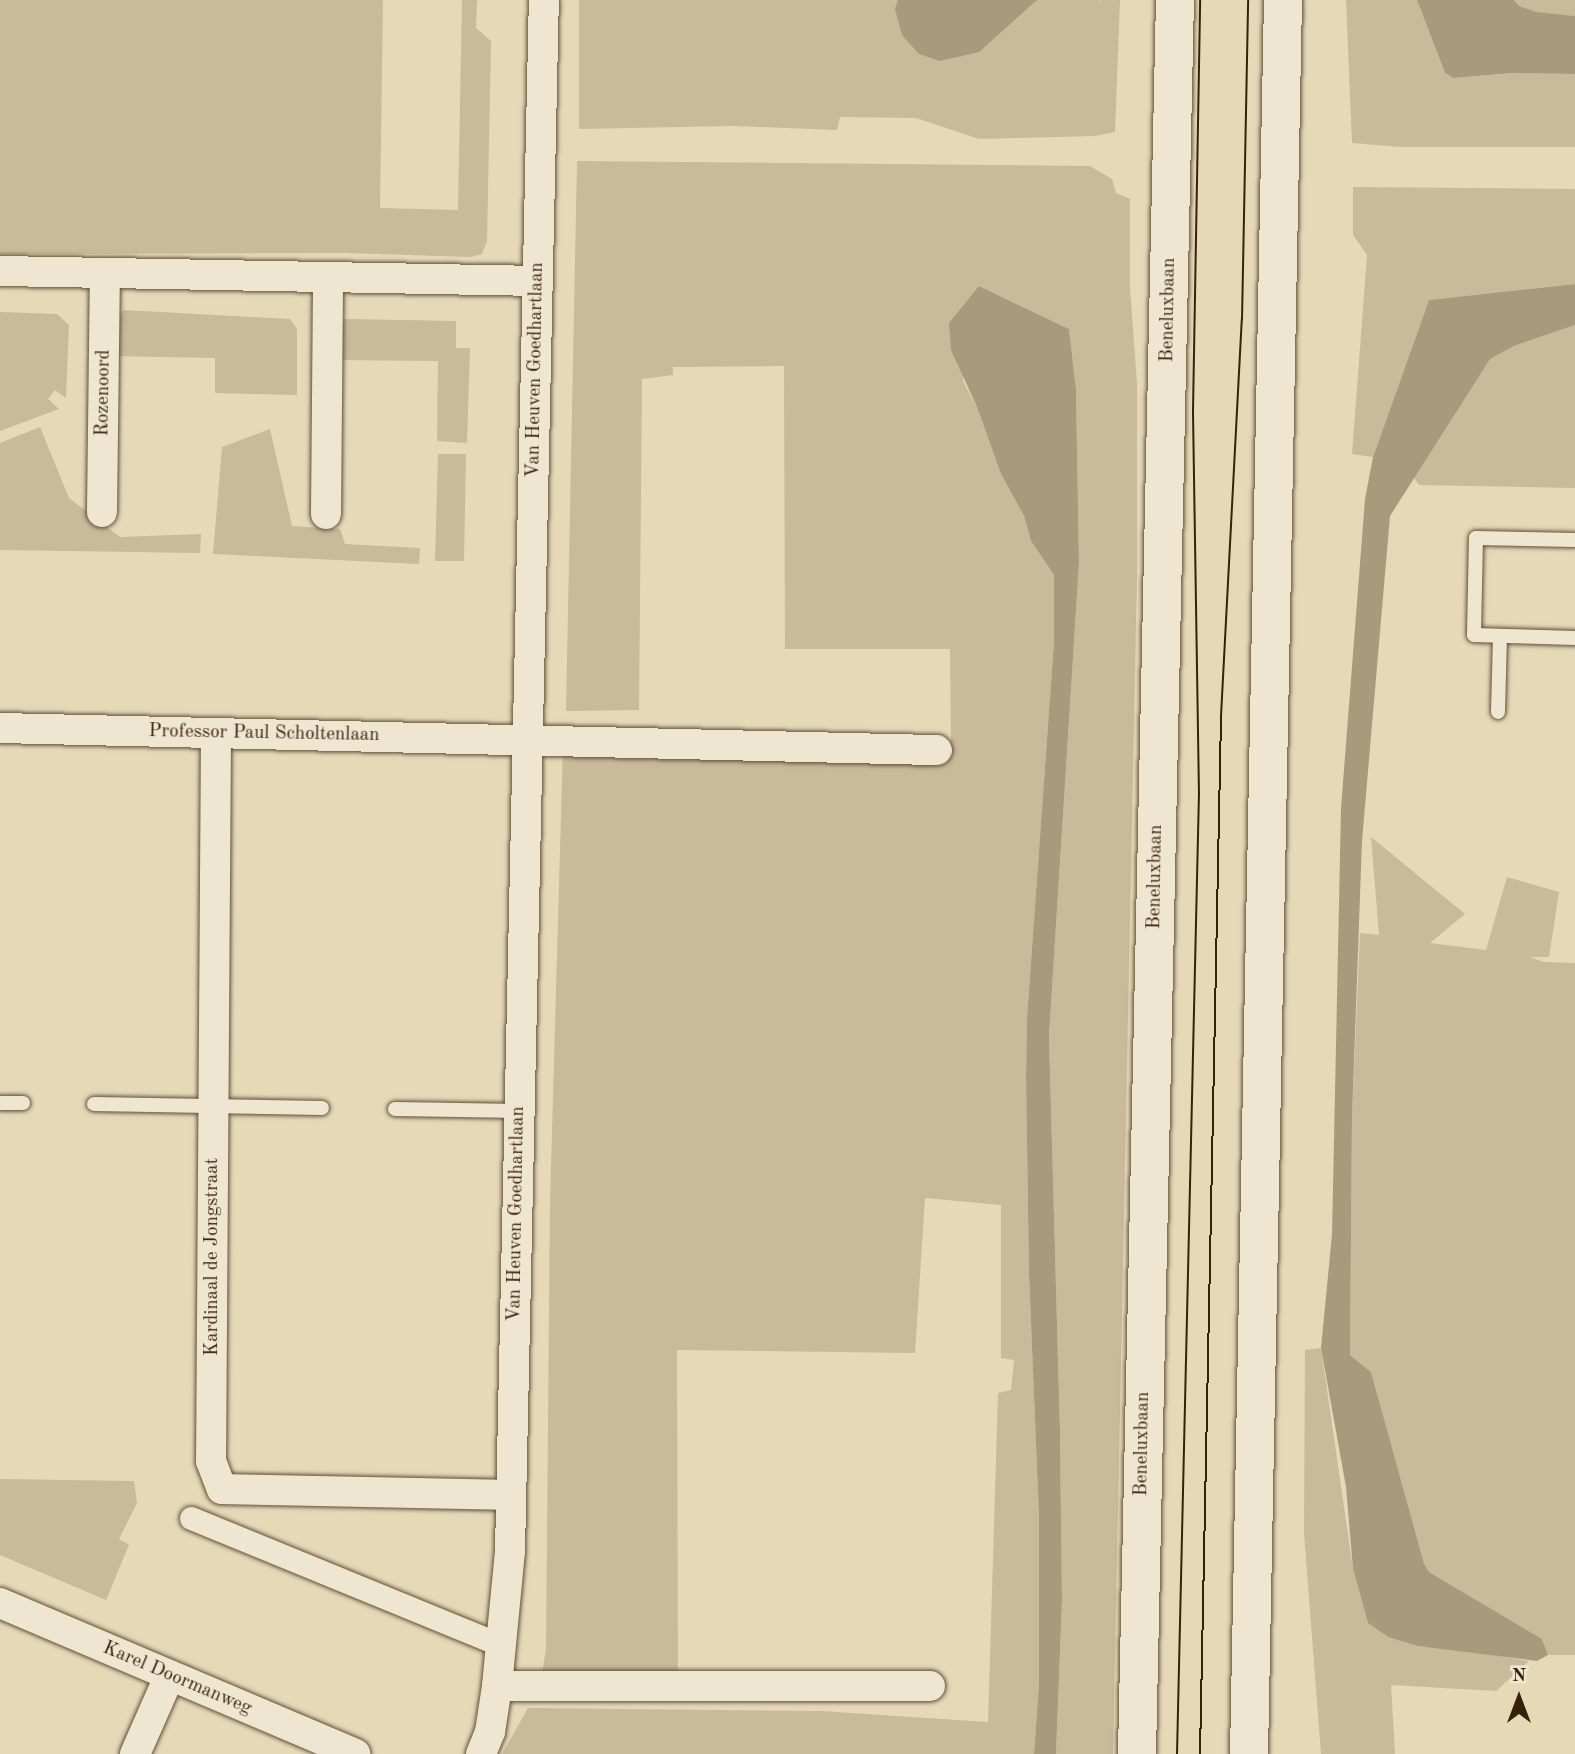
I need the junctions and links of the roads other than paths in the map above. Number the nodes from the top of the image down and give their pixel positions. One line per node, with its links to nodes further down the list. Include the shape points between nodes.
1 (544, 0): 7 (street, Van Heuven Goedhartlaan)
2 (1175, 0): 35 (main road, Beneluxbaan)
3 (1283, 0): 36 (main road)
4 (0, 271): 5 (street)
5 (105, 273): 6 (street); 8 (street, Rozenoord)
6 (328, 277): 7 (street); 9 (street)
7 (537, 281): 16 (street, Van Heuven Goedhartlaan)
8 (102, 512)
9 (326, 514)
10 (1575, 540): 11 (lane, via 1476,538 1474,635)
11 (1500, 636): 12 (lane); 13 (lane)
12 (1575, 638)
13 (1498, 712)
14 (0, 728): 15 (street, Professor Paul Scholtenlaan)
15 (216, 733): 16 (street, Professor Paul Scholtenlaan); 21 (street, Kardinaal de Jongstraat)
16 (527, 740): 17 (street); 24 (street, Van Heuven Goedhartlaan)
17 (937, 750)
18 (0, 1103): 19 (lane)
19 (23, 1103)
20 (94, 1104): 21 (lane)
21 (213, 1106): 22 (lane); 25 (street, Kardinaal de Jongstraat, via 211,1461 222,1489)
22 (322, 1108)
23 (396, 1109): 24 (lane)
24 (519, 1111): 25 (street, Van Heuven Goedhartlaan)
25 (510, 1495): 28 (street, Van Heuven Goedhartlaan)
26 (191, 1518): 28 (street)
27 (0, 1603): 29 (street, Karel Doormanweg)
28 (501, 1645): 30 (street, Van Heuven Goedhartlaan)
29 (169, 1677): 32 (street); 33 (street, Karel Doormanweg)
30 (496, 1686): 31 (street); 34 (street, Van Heuven Goedhartlaan, via 490,1732)
31 (930, 1686)
32 (135, 1754)
33 (355, 1754)
34 (481, 1754)
35 (1136, 1754)
36 (1249, 1754)

